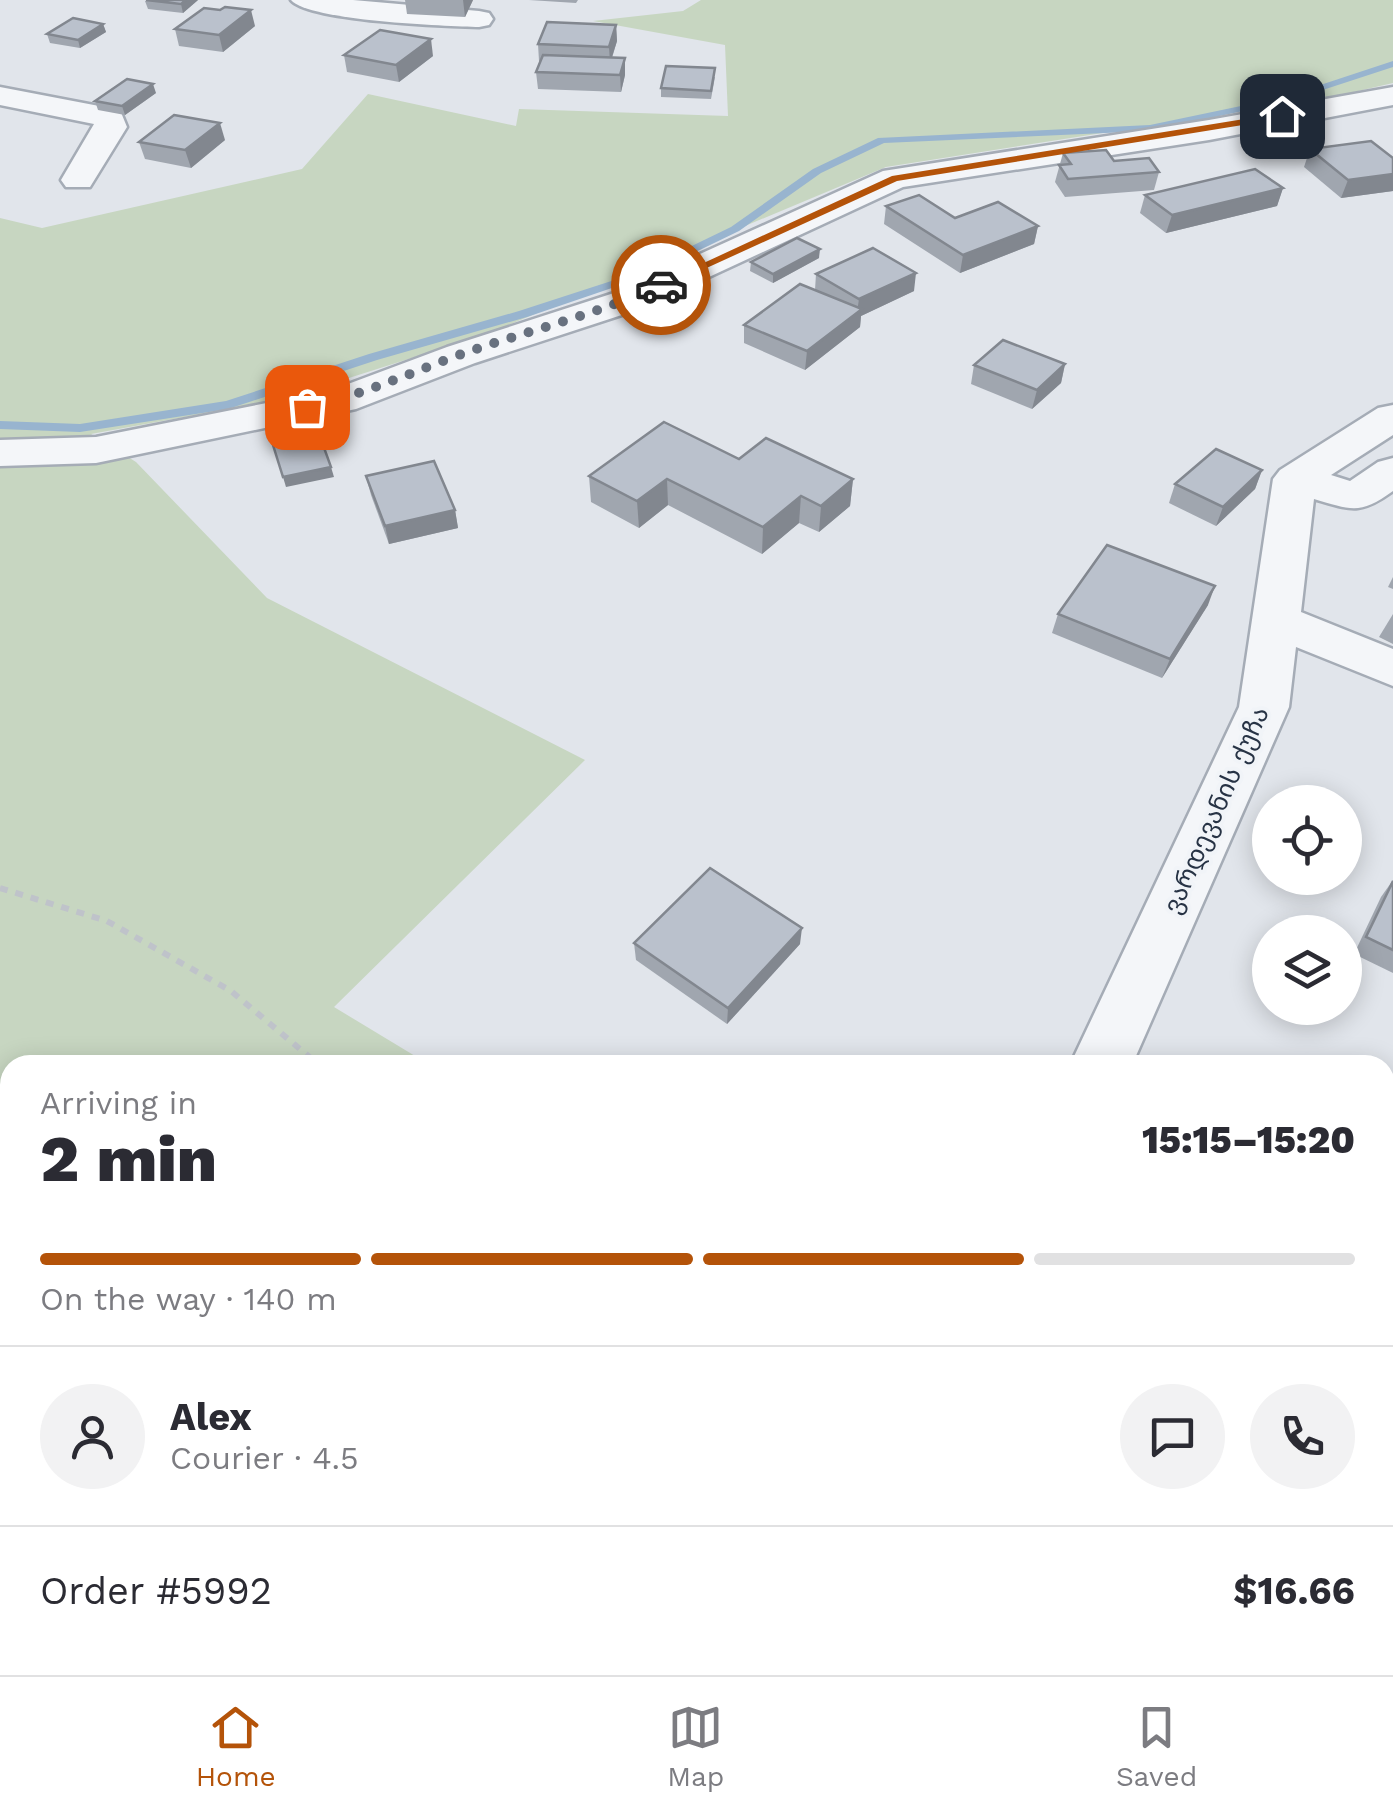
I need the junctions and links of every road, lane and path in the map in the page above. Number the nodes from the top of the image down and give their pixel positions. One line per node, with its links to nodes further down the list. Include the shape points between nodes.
1 (304, 0): 2 (street, via 385,14)
2 (479, 18)
3 (0, 96): 5 (street, via 110,117 111,128)
4 (1393, 96): 7 (street, via 895,178 627,301 342,400 96,450)
5 (78, 180)
6 (1393, 418): 9 (street)
7 (0, 453)
8 (1393, 471): 9 (street, via 1356,497)
9 (1295, 479): 10 (street, ვარდევანის ქუჩა)
10 (1278, 622): 11 (street); 14 (street, ვარდევანის ქუჩა, via 1264,706)
11 (1393, 668)
12 (0, 888): 13 (path, via 107,921 231,990)
13 (307, 1055)
14 (1106, 1055)

